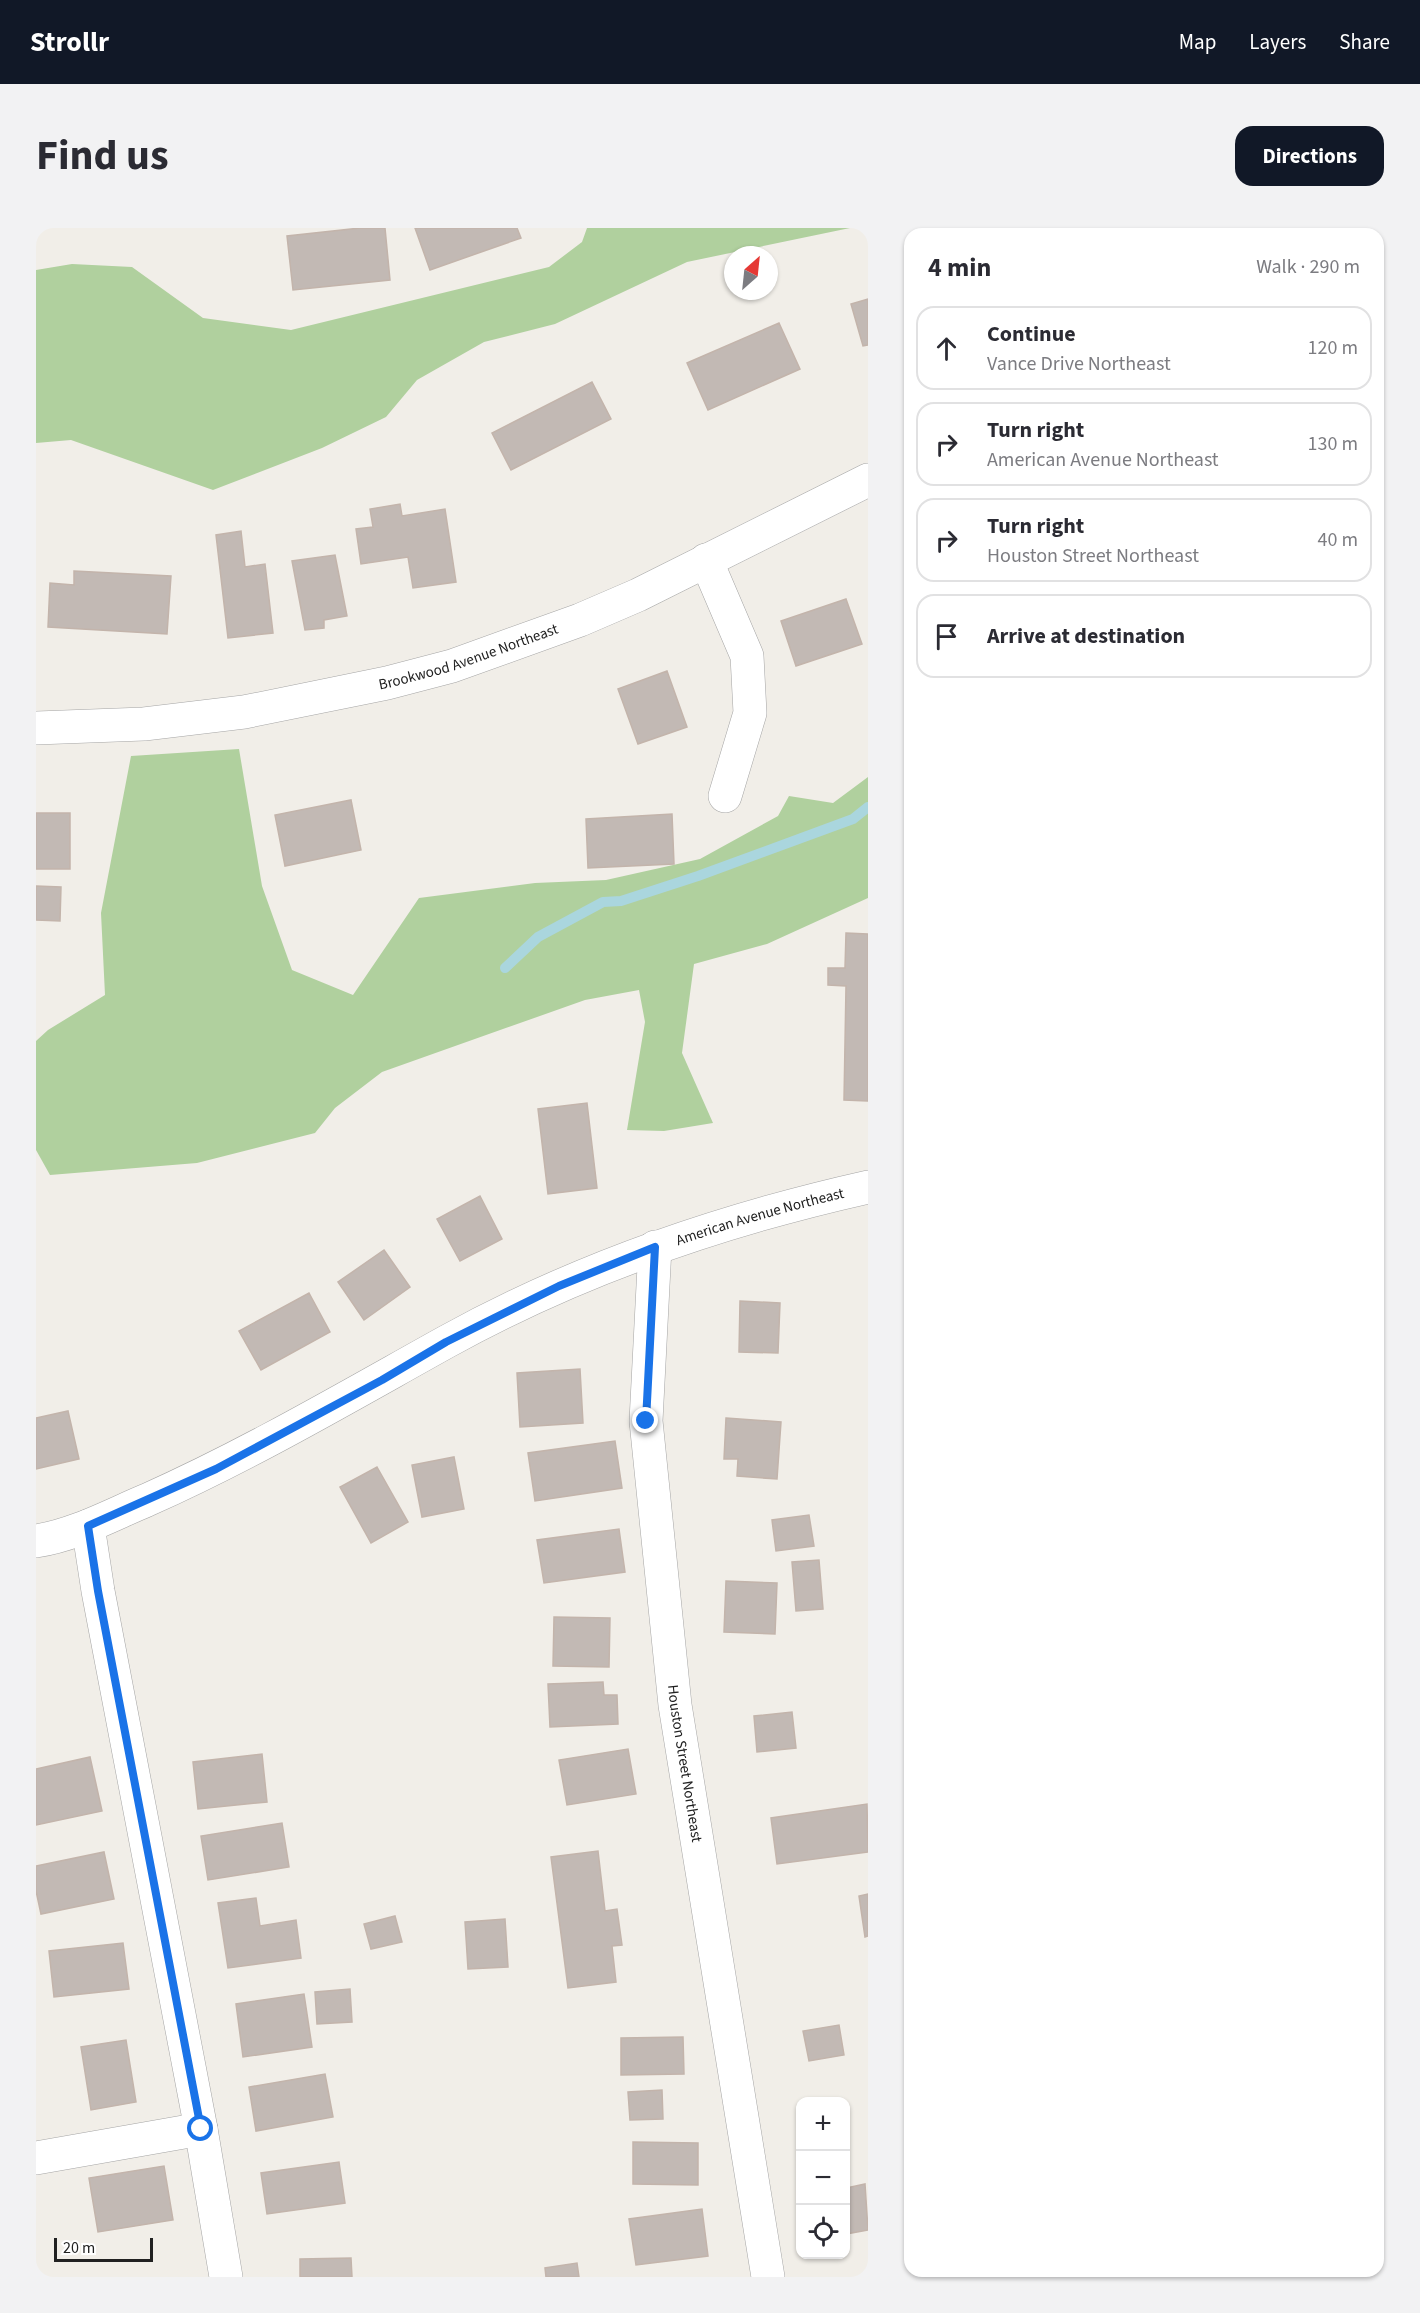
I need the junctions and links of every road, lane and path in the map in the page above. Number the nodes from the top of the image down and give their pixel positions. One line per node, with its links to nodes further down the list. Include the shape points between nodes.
1 (868, 480): 2 (street, Brookwood Avenue Northeast)
2 (706, 560): 3 (street, Brookwood Avenue Northeast, via 580,621 452,666 398,680 244,712 144,724); 4 (street, via 747,656 750,713)
3 (36, 728)
4 (725, 796)
5 (868, 1187): 6 (street, American Avenue Northeast, via 797,1203)
6 (655, 1247): 7 (street, American Avenue Northeast, via 559,1286 446,1342 216,1469); 12 (street, Houston Street Northeast, via 646,1421 675,1706)
7 (88, 1526): 8 (street, American Avenue Northeast); 9 (street)
8 (36, 1541)
9 (201, 2129): 10 (street); 11 (street)
10 (36, 2158)
11 (226, 2277)
12 (768, 2277)

